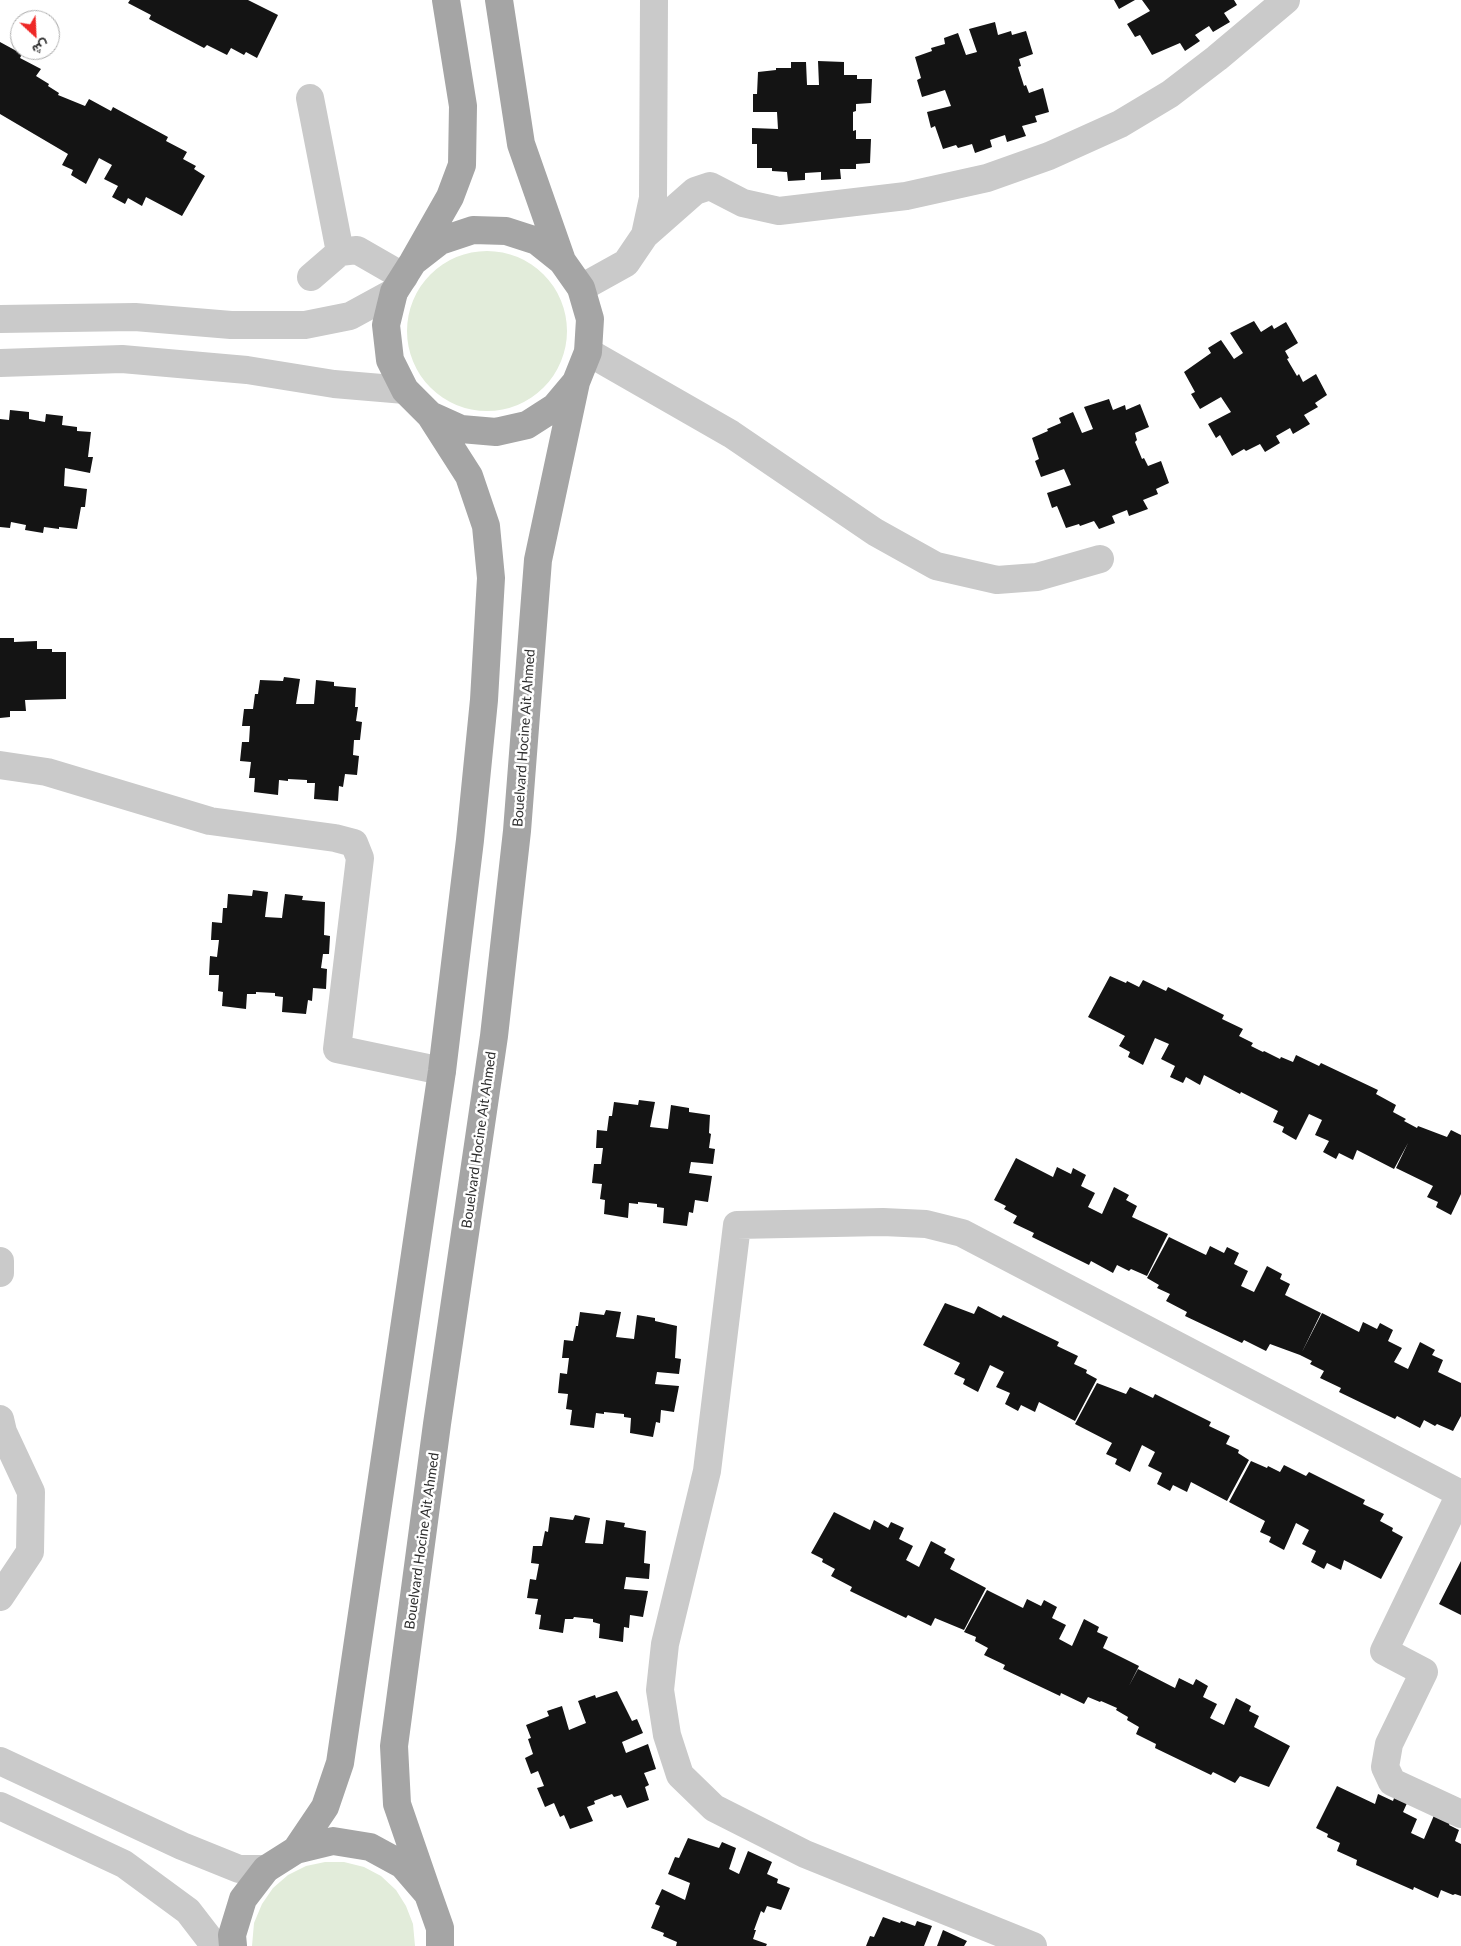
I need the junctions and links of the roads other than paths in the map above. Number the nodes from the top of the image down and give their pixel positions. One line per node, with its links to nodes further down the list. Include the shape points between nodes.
1 (446, 0): 10 (main road, via 463,106 462,165 450,197)
2 (499, 0): 8 (main road, via 521,144)
3 (654, 0): 6 (street, via 653,198)
4 (1286, 0): 6 (street, via 1170,94 1120,124 1049,156 987,178 906,196 779,210 743,203 710,186 695,191)
5 (310, 98): 7 (street)
6 (644, 235): 11 (street, via 626,263)
7 (340, 252): 9 (street); 10 (street, via 357,250)
8 (562, 261): 10 (main road, via 537,241 506,231 473,230 440,241); 11 (main road)
9 (311, 277)
10 (404, 277): 12 (street, via 350,316 306,325 231,325 135,317); 16 (main road, via 386,325 390,360)
11 (581, 288): 13 (main road, via 590,319)
12 (0, 319)
13 (588, 352): 15 (main road); 18 (street, via 731,434 876,532 936,566 997,580 1037,577)
14 (0, 363): 16 (street, via 122,359 247,370 334,384)
15 (576, 382): 17 (main road, via 555,408 528,425 496,432 461,429); 31 (main road, Bouelvard Hocine Ait Ahmed, via 538,560 517,831 494,1036 394,1746 397,1804)
16 (405, 390): 17 (main road)
17 (430, 415): 20 (main road, via 469,476 486,526 491,578 484,700)
18 (1100, 559)
19 (0, 765): 20 (street, via 47,772 210,821 354,843 360,858 336,1049)
20 (442, 1071): 29 (main road, via 340,1763 325,1807)
21 (0, 1261): 22 (street)
22 (0, 1273)
23 (0, 1419): 25 (street, via 30,1492 30,1552)
24 (1461, 1493): 28 (street, via 1384,1651 1424,1672 1389,1744 1385,1767 1392,1782); 35 (street, via 962,1233 926,1224 883,1222 737,1225 707,1471 665,1644 660,1690 668,1735 680,1775 714,1808 804,1854)
25 (0, 1597)
26 (0, 1761): 30 (street, via 182,1846 239,1868)
27 (0, 1806): 33 (street, via 124,1864 188,1911)
28 (1461, 1814)
29 (296, 1850): 30 (main road); 31 (main road, via 333,1841 370,1847 403,1865)
30 (266, 1869): 34 (main road, via 243,1899 232,1935)
31 (428, 1894): 32 (main road, Bouelvard Hocine Ait Ahmed)
32 (446, 1940)
33 (215, 1946)
34 (233, 1946)
35 (1033, 1946)

